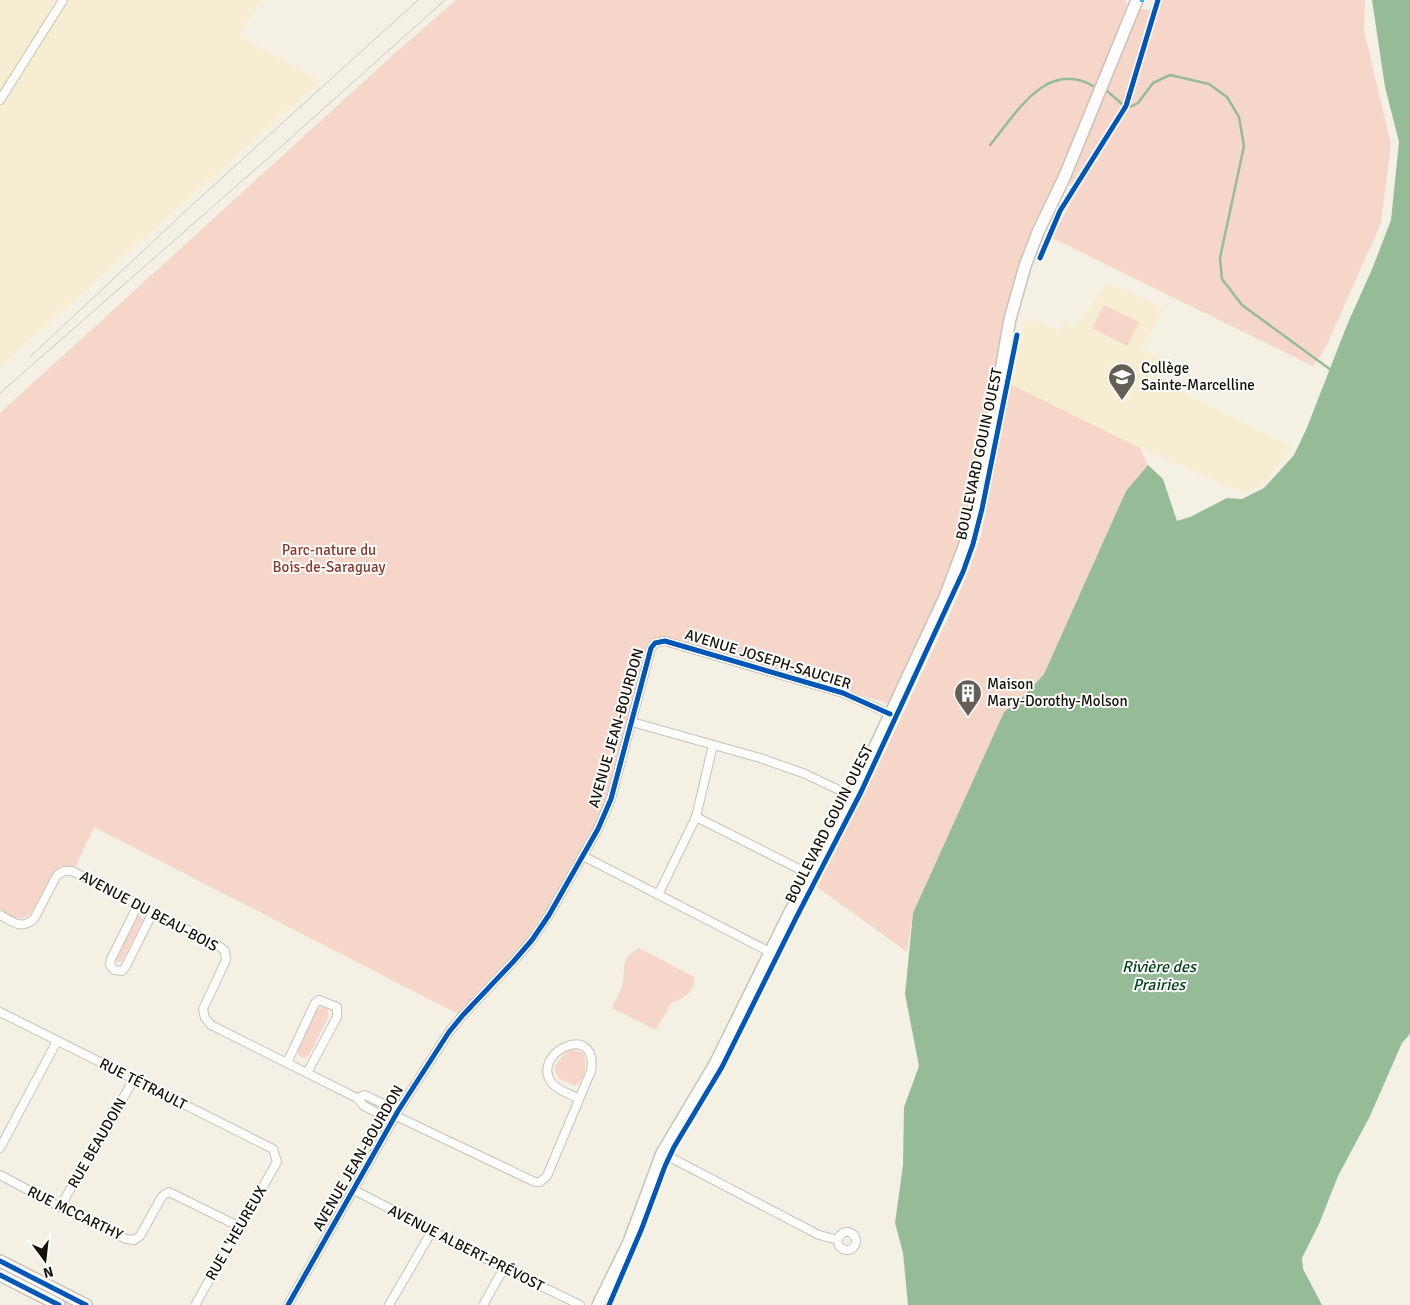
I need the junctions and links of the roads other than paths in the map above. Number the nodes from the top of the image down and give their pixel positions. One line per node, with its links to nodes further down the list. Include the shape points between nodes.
1 (63, 0): 3 (street)
2 (1137, 0): 5 (street, BOULEVARD GOUIN OUEST, via 1025,266 1010,319 967,536 945,597)
3 (0, 100)
4 (665, 641): 5 (street, AVENUE JOSEPH-SAUCIER, via 842,693); 6 (street, AVENUE JEAN-BOURDON, via 655,643 651,648)
5 (890, 714): 8 (street, BOULEVARD GOUIN OUEST)
6 (632, 722): 7 (street); 10 (street, AVENUE JEAN-BOURDON, via 611,799)
7 (713, 745): 8 (street, via 803,772); 9 (street)
8 (852, 796): 11 (street, BOULEVARD GOUIN OUEST)
9 (696, 817): 11 (street); 12 (street)
10 (583, 856): 12 (street); 24 (street, AVENUE JEAN-BOURDON, via 532,940 449,1032)
11 (811, 874): 16 (street, BOULEVARD GOUIN OUEST)
12 (658, 895): 16 (street)
13 (138, 904): 14 (street, AVENUE DU BEAU-BOIS); 14 (street, via 111,959 114,970 122,971 126,966); 15 (street, AVENUE DU BEAU-BOIS, via 66,870 56,876 34,919 28,924 20,925)
14 (153, 912): 19 (street, AVENUE DU BEAU-BOIS, via 225,951 226,960 203,1009 211,1025)
15 (0, 915)
16 (770, 952): 26 (street, BOULEVARD GOUIN OUEST, via 715,1064)
17 (0, 1012): 18 (street, RUE TÉTRAULT)
18 (57, 1041): 21 (street, RUE TÉTRAULT); 25 (street)
19 (287, 1063): 20 (street, AVENUE DU BEAU-BOIS); 20 (street, via 315,1003 319,1000 337,1007 337,1017)
20 (307, 1073): 22 (street, AVENUE DU BEAU-BOIS)
21 (134, 1079): 27 (street, RUE TÉTRAULT, via 273,1149); 30 (street, RUE BEAUDOIN)
22 (357, 1098): 24 (street, AVENUE DU BEAU-BOIS, via 364,1106); 24 (street, AVENUE DU BEAU-BOIS, via 365,1095)
23 (579, 1099): 23 (street, AVENUE DU BEAU-BOIS, via 592,1062 589,1052 582,1046 566,1045 555,1054 548,1072 554,1085); 24 (street, AVENUE DU BEAU-BOIS, via 547,1176 540,1182)
24 (396, 1116): 29 (street, AVENUE JEAN-BOURDON)
25 (0, 1148)
26 (662, 1153): 33 (street, via 814,1232); 44 (street, BOULEVARD GOUIN OUEST, via 629,1242)
27 (278, 1162): 31 (street, RUE L'HEUREUX)
28 (0, 1175): 30 (street, RUE MCCARTHY)
29 (354, 1190): 32 (street, AVENUE ALBERT-PRÉVOST); 40 (street, AVENUE JEAN-BOURDON)
30 (60, 1207): 31 (street, RUE MCCARTHY, via 134,1240 140,1236 160,1198 169,1192)
31 (240, 1227): 39 (street, RUE L'HEUREUX)
32 (432, 1231): 35 (street, AVENUE ALBERT-PRÉVOST); 41 (street)
33 (838, 1240)
34 (0, 1261): 38 (street)
35 (504, 1268): 42 (street); 43 (street, AVENUE ALBERT-PRÉVOST)
36 (0, 1275): 37 (street)
37 (59, 1305)
38 (86, 1305)
39 (195, 1305)
40 (288, 1305)
41 (389, 1305)
42 (483, 1305)
43 (580, 1305)
44 (598, 1305)

